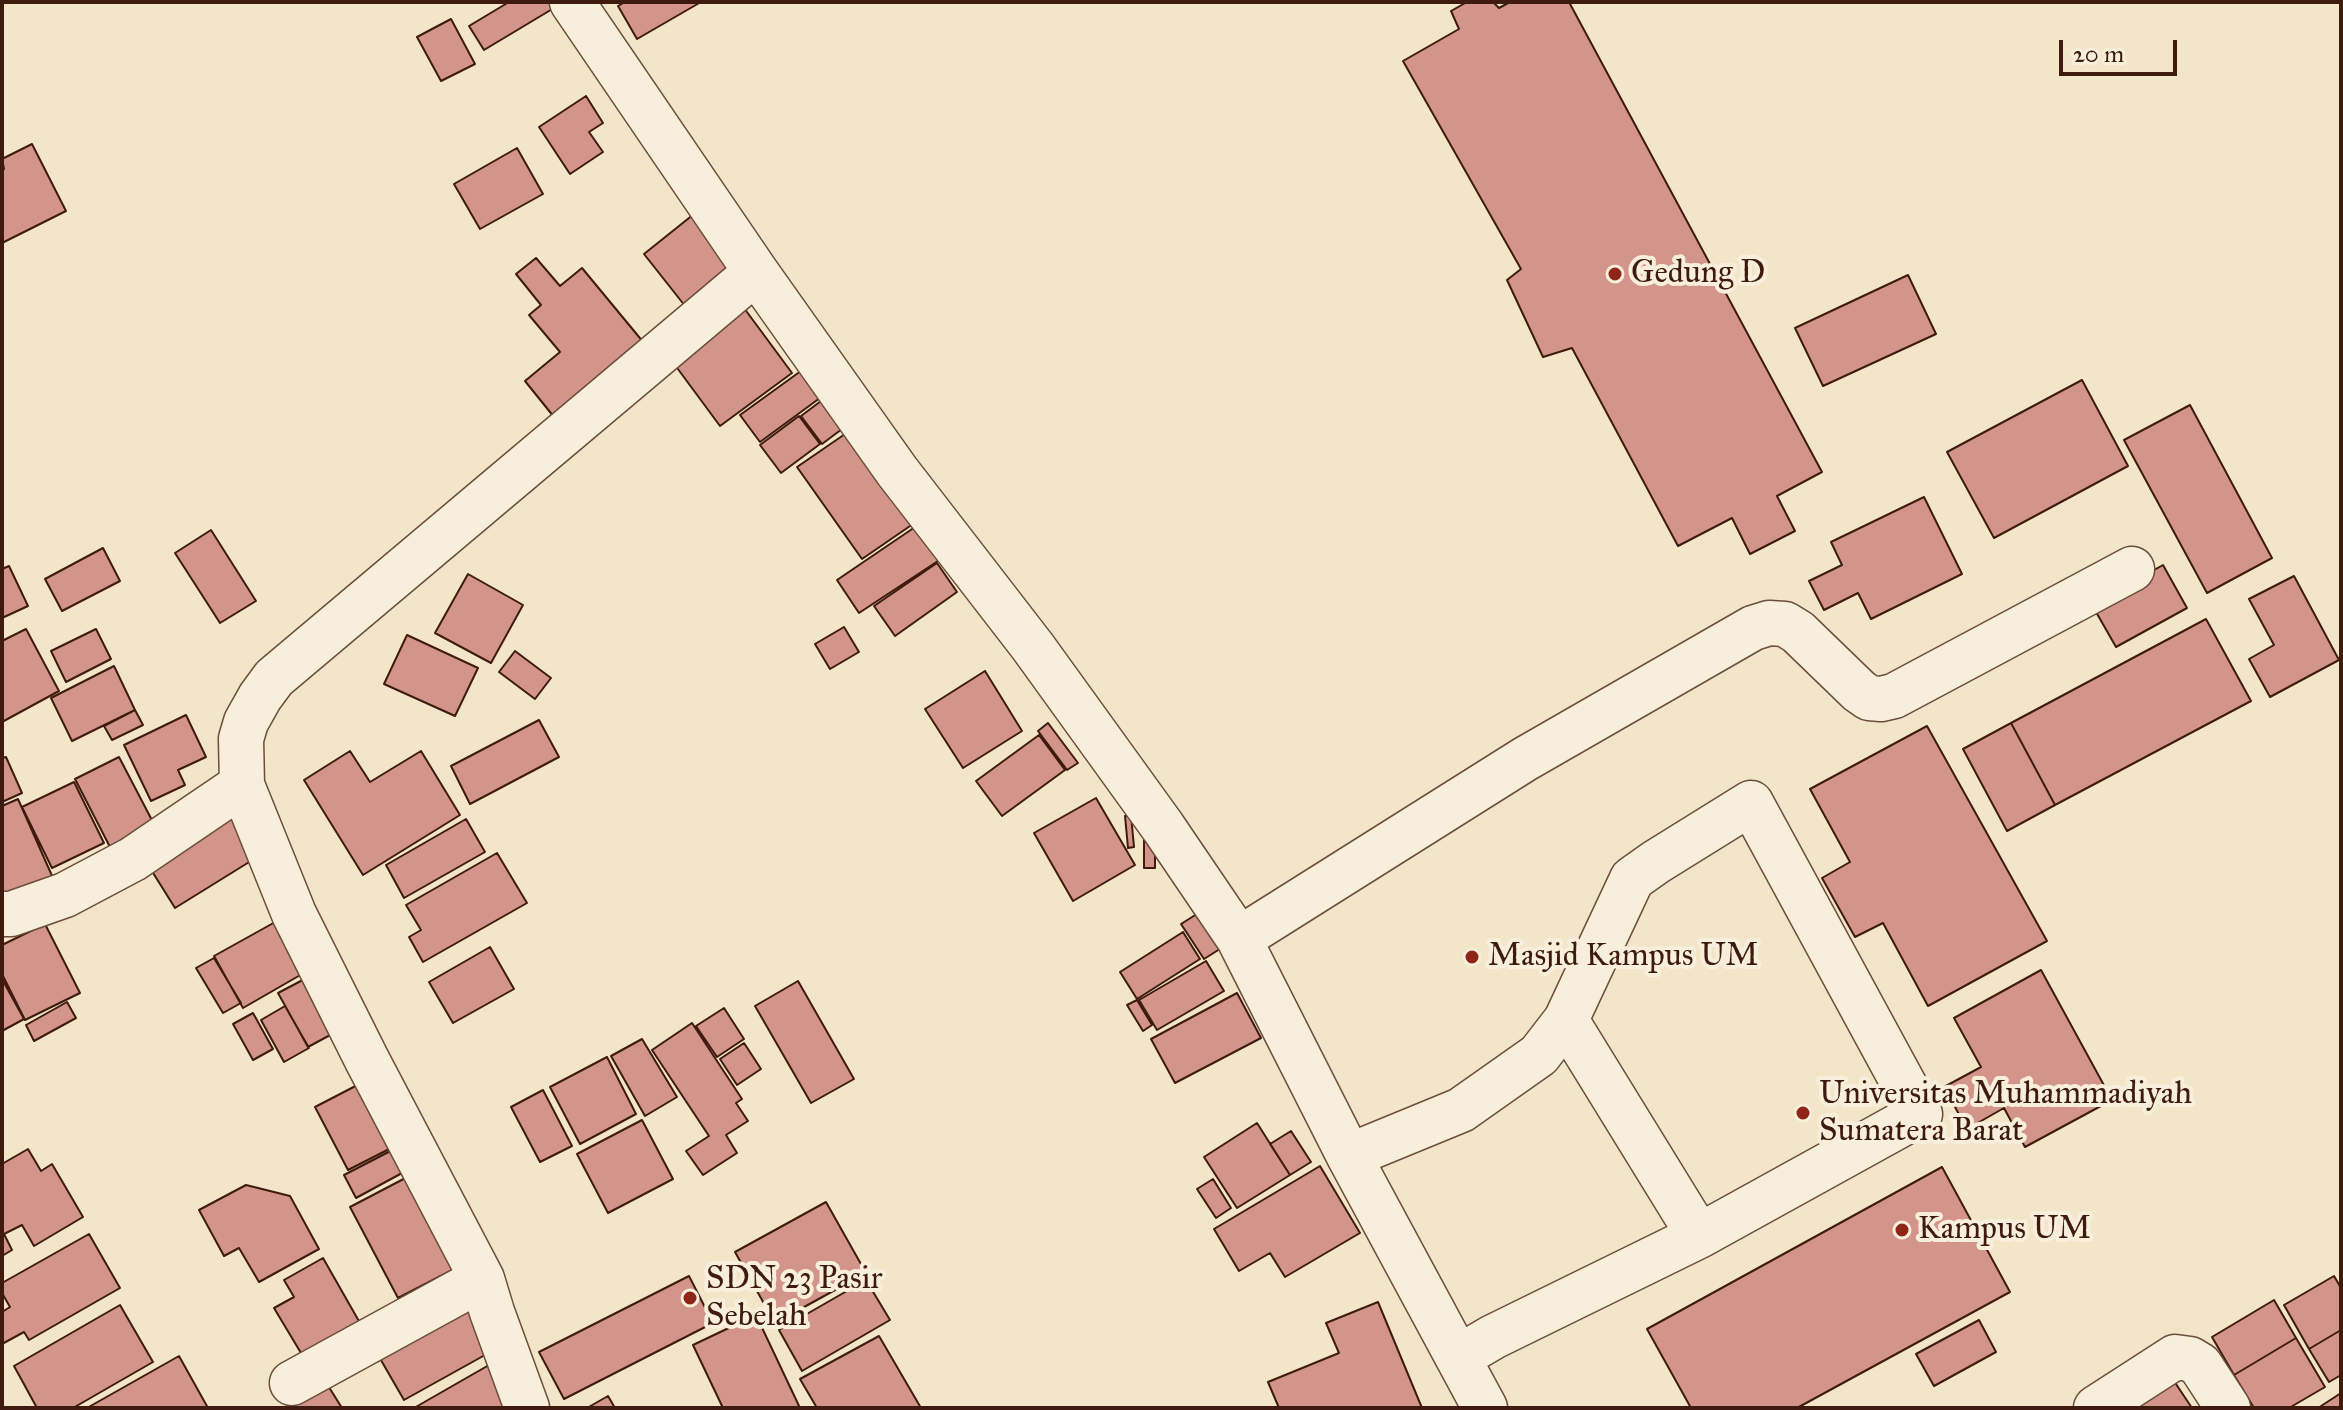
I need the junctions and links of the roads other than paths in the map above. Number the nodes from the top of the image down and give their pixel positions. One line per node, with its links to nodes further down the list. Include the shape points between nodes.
1 (572, 2): 2 (street)
2 (756, 272): 4 (street, via 274,678 246,722); 6 (street, via 897,471 1042,660)
3 (2132, 569): 6 (street, via 1881,699 1859,691 1785,624 1753,628 1525,759)
4 (242, 785): 5 (street, via 119,866 65,895); 10 (street, via 294,914)
5 (2, 914)
6 (1239, 939): 8 (street)
7 (1566, 1020): 8 (street, via 1539,1055 1461,1110); 9 (street); 9 (street, via 1632,879 1751,803 1920,1114)
8 (1349, 1156): 11 (street)
9 (1699, 1236): 11 (street)
10 (482, 1279): 12 (street); 13 (street)
11 (1459, 1357): 14 (street)
12 (292, 1383)
13 (527, 1408)
14 (1485, 1408)
15 (2096, 1408): 16 (street, via 2175,1357 2200,1365)
16 (2228, 1408)

